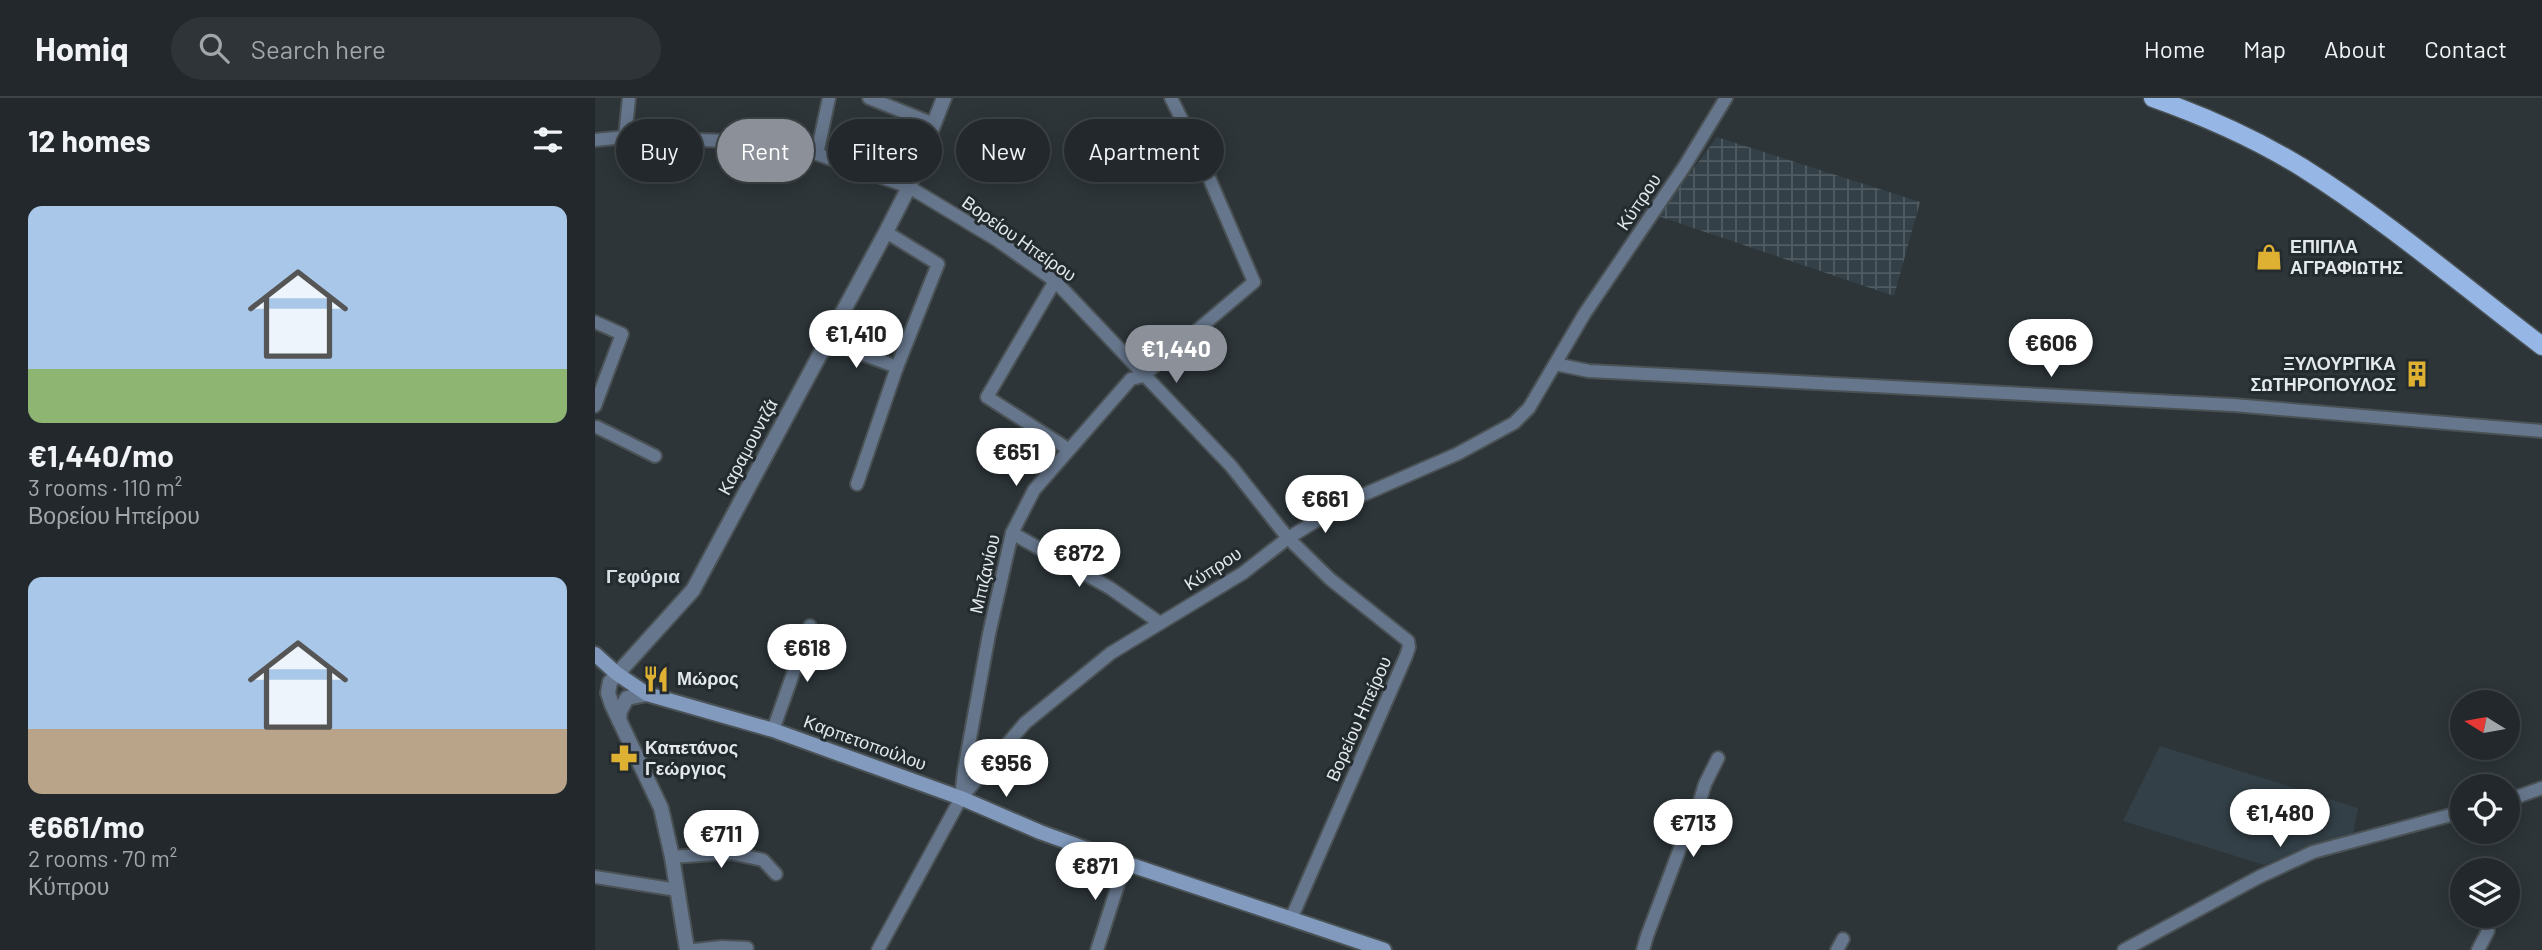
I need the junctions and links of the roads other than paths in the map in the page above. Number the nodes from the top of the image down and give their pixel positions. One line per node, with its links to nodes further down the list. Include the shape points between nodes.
1 (629, 98): 8 (street)
2 (829, 98): 14 (street)
3 (869, 98): 9 (street)
4 (944, 98): 10 (street, Καραμουντζά)
5 (1171, 98): 24 (street, Μπιζανίου, via 1254,282)
6 (1726, 98): 22 (street, Κύπρου)
7 (2153, 98): 21 (main road, via 2213,121 2300,166 2383,223)
8 (627, 119)
9 (922, 119)
10 (936, 119)
11 (616, 138): 12 (street, Βορείου Ηπείρου)
12 (595, 140)
13 (703, 140): 14 (street, Βορείου Ηπείρου, via 751,142)
14 (817, 155): 16 (street, Βορείου Ηπείρου)
15 (911, 182): 16 (street, Καραμουντζά)
16 (909, 187): 17 (street, Καραμουντζά); 18 (street, Βορείου Ηπείρου)
17 (886, 232): 20 (street, Καραμουντζά); 23 (street, via 938,264)
18 (1055, 281): 24 (street, Βορείου Ηπείρου); 28 (street, via 987,397)
19 (595, 323): 25 (street, via 622,334)
20 (827, 341): 23 (street); 36 (street, Καραμουντζά, via 693,590)
21 (2542, 346)
22 (1555, 364): 27 (street, via 1589,371 2233,405); 32 (street, Κύπρου, via 1529,408 1514,423 1457,454 1349,501)
23 (897, 367): 30 (street)
24 (1143, 376): 28 (street, Μπιζανίου, via 1131,379); 32 (street, Βορείου Ηπείρου, via 1231,466)
25 (595, 406)
26 (596, 426): 29 (street)
27 (2542, 431)
28 (1068, 449): 31 (street, Μπιζανίου, via 1034,490)
29 (655, 456)
30 (857, 484)
31 (1012, 533): 33 (street, via 1110,588); 45 (street, Μπιζανίου, via 986,648)
32 (1288, 538): 33 (street, Κύπρου, via 1243,573); 52 (street, Βορείου Ηπείρου, via 1330,579 1408,641 1409,647)
33 (1160, 623): 45 (street, Κύπρου, via 1111,653 1025,723)
34 (810, 626): 41 (street)
35 (595, 654): 36 (main road, Καρπετοπούλου)
36 (613, 678): 38 (main road, Καρπετοπούλου); 39 (street, via 608,693)
37 (595, 693): 39 (street)
38 (647, 694): 40 (street, via 627,698); 41 (main road, Καρπετοπούλου)
39 (612, 705): 40 (street)
40 (619, 720): 47 (street, via 661,808)
41 (773, 730): 45 (main road, Καρπετοπούλου)
42 (1718, 758): 60 (street)
43 (2542, 788): 44 (street)
44 (2520, 796)
45 (961, 798): 48 (main road, Καρπετοπούλου); 57 (street, Κύπρου)
46 (2450, 815): 61 (street, via 2313,852)
47 (672, 857): 49 (street, via 730,853 763,860); 51 (street)
48 (1125, 863): 52 (main road, Καρπετοπούλου); 58 (street)
49 (776, 874)
50 (595, 877): 51 (street)
51 (677, 890): 55 (street)
52 (1291, 919): 59 (main road, Καρπετοπούλου)
53 (2488, 930): 62 (street)
54 (747, 948): 56 (street)
55 (687, 950)
56 (695, 950)
57 (879, 950)
58 (1097, 950)
59 (1384, 950)
60 (1643, 950)
61 (2124, 950)
62 (2478, 950)

